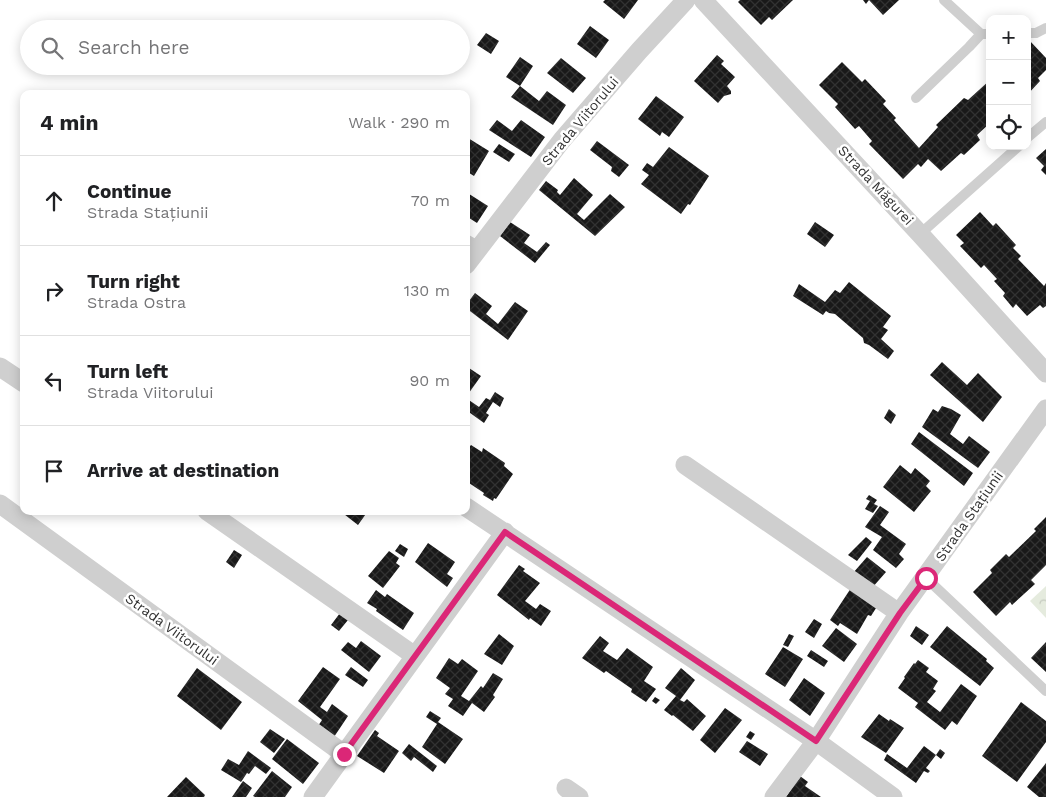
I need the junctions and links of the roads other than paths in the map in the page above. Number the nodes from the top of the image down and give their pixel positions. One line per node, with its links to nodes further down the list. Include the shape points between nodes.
1 (686, 0): 12 (street, Strada Viitorului)
2 (703, 0): 11 (street, Strada Măgurei)
3 (944, 0): 6 (lane)
4 (1046, 28): 5 (lane)
5 (1031, 33)
6 (985, 34): 7 (lane)
7 (916, 98)
8 (1046, 122): 9 (lane)
9 (1031, 135)
10 (1014, 150): 11 (lane)
11 (920, 234): 14 (street, Strada Măgurei)
12 (473, 243)
13 (0, 367): 15 (street)
14 (1046, 372)
15 (20, 380)
16 (1046, 409): 22 (street, Strada Stațiunii)
17 (685, 465): 23 (street)
18 (0, 504): 27 (street, Strada Viitorului)
19 (470, 510): 21 (street)
20 (213, 515): 24 (street)
21 (505, 532): 24 (street); 26 (street)
22 (926, 578): 23 (street, Strada Stațiunii); 25 (lane)
23 (900, 613): 26 (street, Strada Stațiunii)
24 (415, 656): 27 (street)
25 (1046, 691)
26 (816, 741): 29 (street, Strada Stațiunii); 30 (street)
27 (344, 754): 28 (street)
28 (313, 797)
29 (774, 797)
30 (892, 797)

